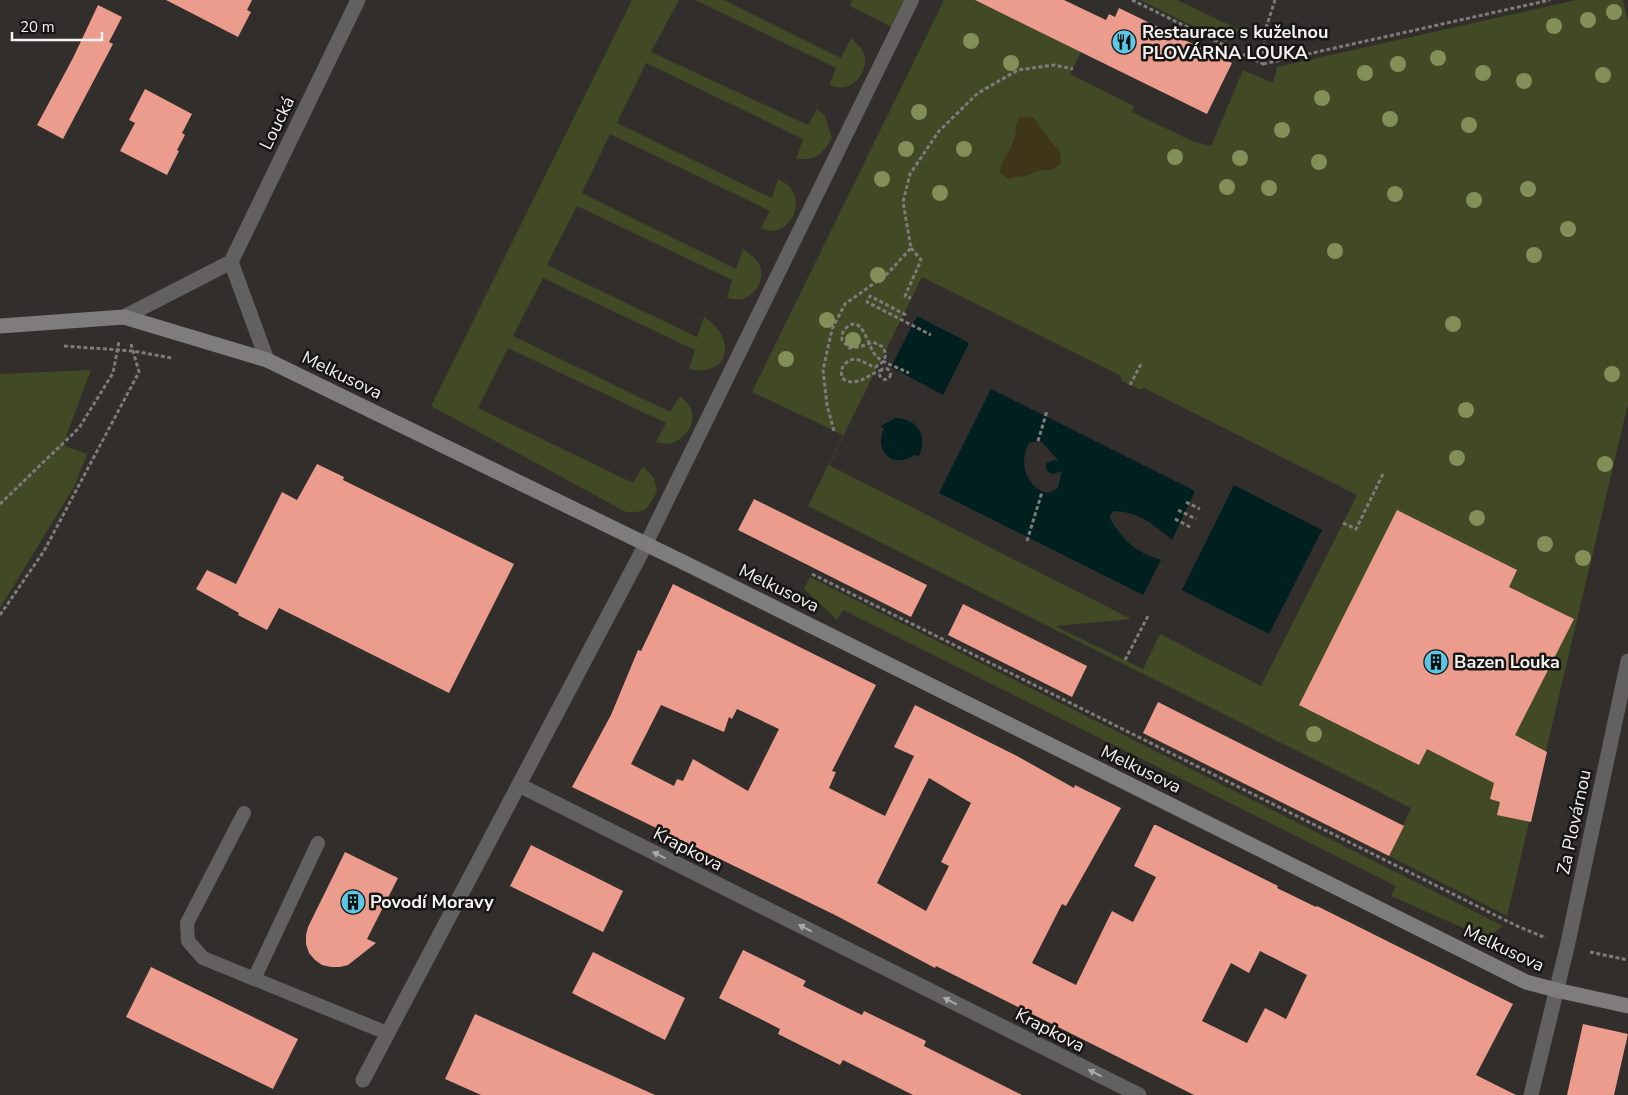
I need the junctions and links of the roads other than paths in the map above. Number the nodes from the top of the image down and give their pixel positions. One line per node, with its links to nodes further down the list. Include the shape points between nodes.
1 (358, 0): 3 (street, Loucká)
2 (912, 0): 7 (lane)
3 (231, 262): 4 (street); 6 (street)
4 (124, 317): 5 (street, Melkusova); 6 (street, Melkusova)
5 (0, 326)
6 (267, 360): 7 (street, Melkusova)
7 (646, 544): 9 (street); 13 (street, Melkusova, via 1526,982)
8 (1628, 661): 13 (street, Za Plovárnou)
9 (519, 785): 15 (street); 17 (street, Krapkova, one-way to 9)
10 (244, 813): 12 (lane, via 187,923 188,942 203,958)
11 (318, 843): 12 (lane)
12 (254, 979): 15 (lane)
13 (1556, 990): 14 (street, Melkusova); 18 (street, Za Plovárnou)
14 (1628, 1006)
15 (387, 1033): 16 (street)
16 (363, 1080)
17 (1139, 1095)
18 (1531, 1095)

